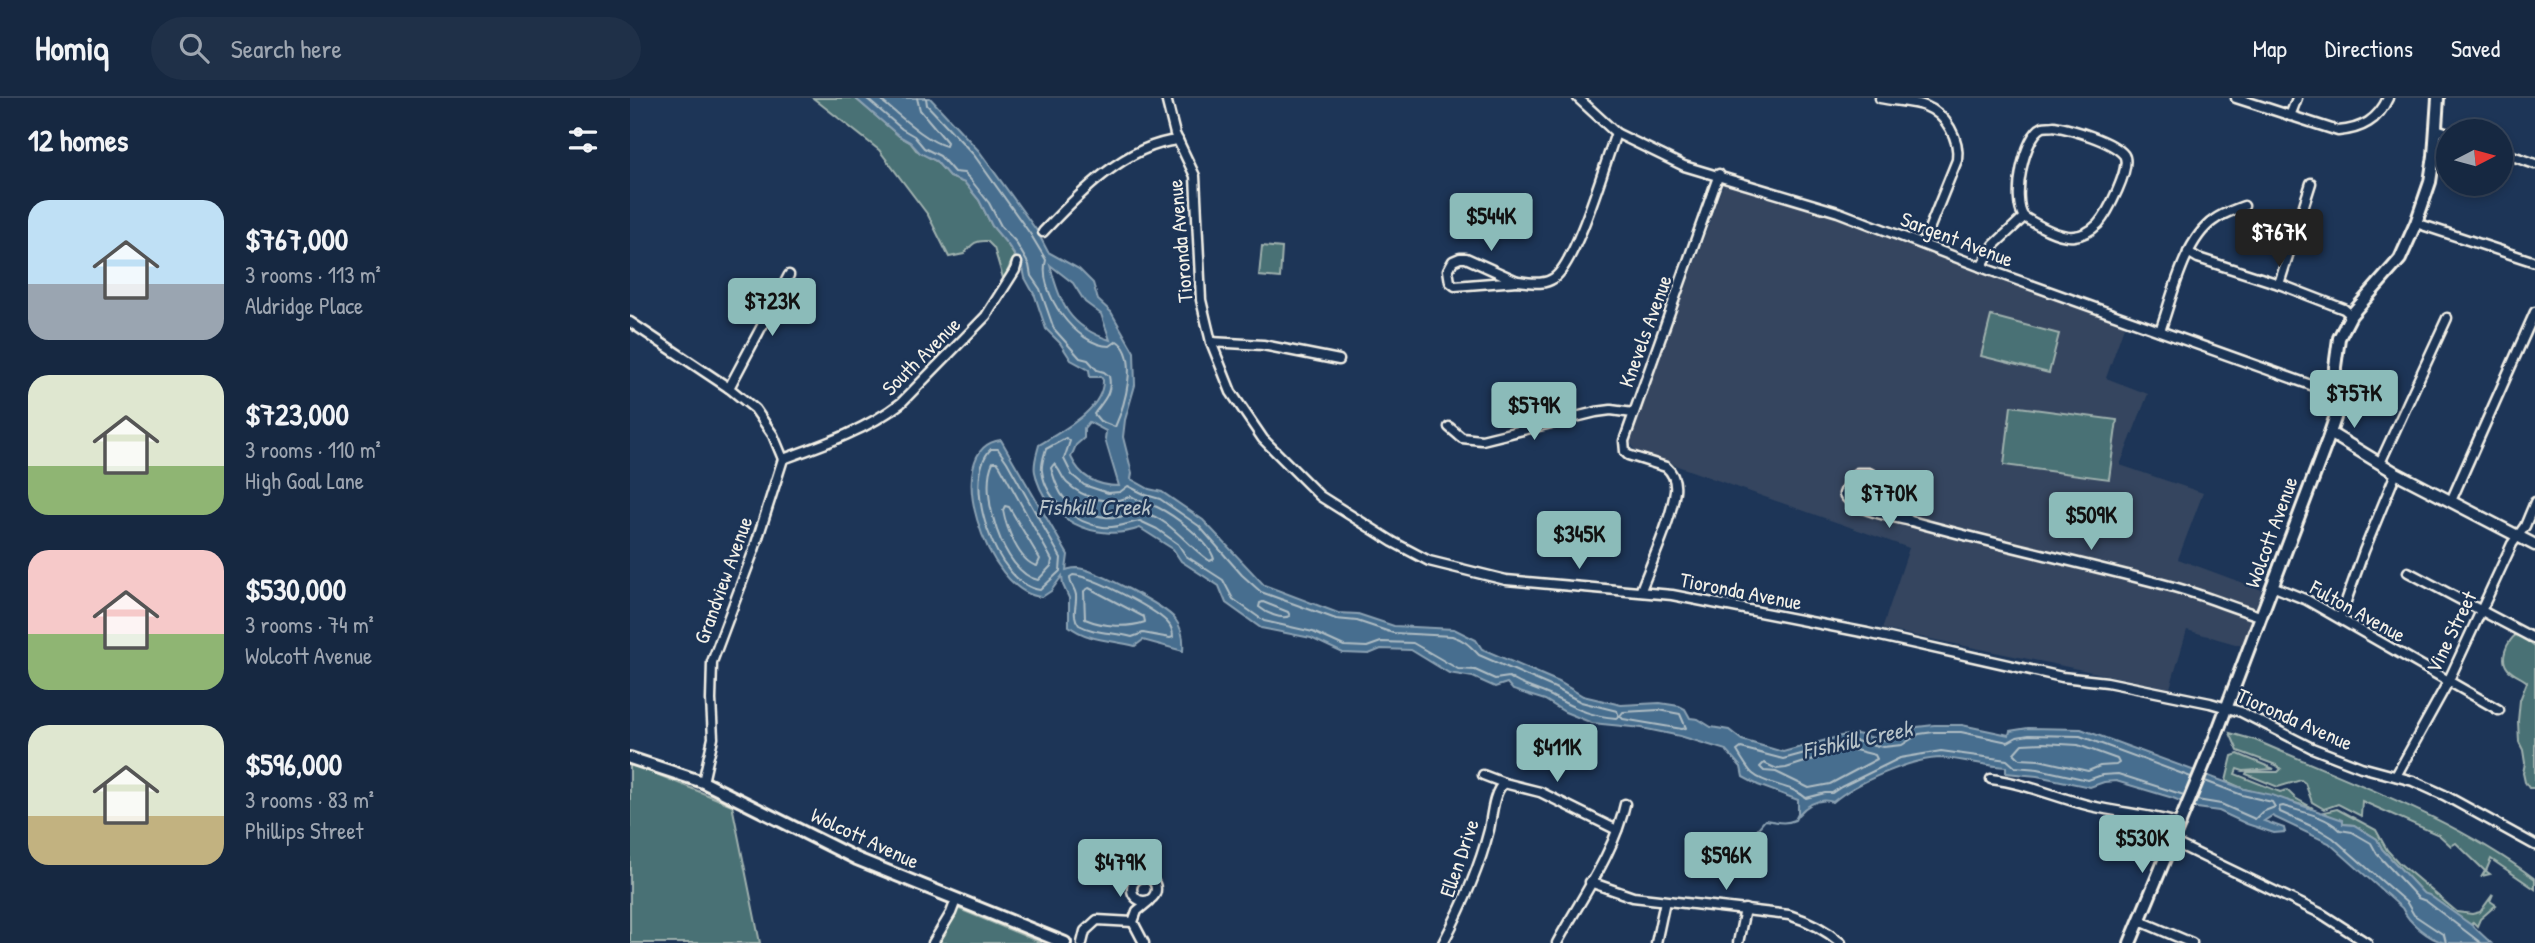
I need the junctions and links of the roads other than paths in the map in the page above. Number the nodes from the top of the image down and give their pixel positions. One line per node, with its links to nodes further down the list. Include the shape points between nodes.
1 (1166, 98): 13 (street)
2 (1578, 98): 12 (street, Sargent Avenue)
3 (1880, 98): 8 (street)
4 (2236, 98): 9 (street)
5 (2297, 98): 9 (street)
6 (2388, 98): 9 (street, via 2373,120 2353,130 2328,129)
7 (2438, 98): 10 (main road, Wolcott Avenue)
8 (1928, 102): 22 (street, via 1955,136 1958,148)
9 (2290, 116)
10 (2437, 119)
11 (2436, 129): 20 (main road, Wolcott Avenue, via 2430,182)
12 (1616, 133): 16 (street, Sargent Avenue, via 1684,166); 28 (street, via 1578,237 1559,273 1543,283)
13 (1178, 140): 21 (street, via 1153,144 1121,162); 35 (street, Tioronda Avenue, via 1195,176 1201,300)
14 (2513, 156): 15 (street)
15 (2535, 164)
16 (1719, 174): 22 (street, Sargent Avenue); 39 (street, Knevels Avenue)
17 (2311, 183): 29 (street)
18 (2244, 206): 23 (street, via 2213,220)
19 (2024, 217): 19 (street, via 2069,237 2087,233 2107,212 2125,172 2125,156 2069,128 2042,127 2021,169 2017,202); 26 (street, via 1994,245)
20 (2416, 223): 24 (street); 31 (main road, Wolcott Avenue, via 2400,259)
21 (1043, 232)
22 (1923, 244): 26 (street, Sargent Avenue)
23 (2188, 252): 29 (street); 34 (street)
24 (2535, 262)
25 (1017, 263): 42 (street, South Avenue, via 986,316 901,403 859,430)
26 (1982, 267): 34 (street, Sargent Avenue)
27 (789, 275): 37 (street)
28 (1517, 281): 28 (street, via 1466,258 1453,261 1448,270 1455,286)
29 (2279, 284): 31 (street)
30 (2535, 312): 46 (street)
31 (2351, 314): 38 (main road, Wolcott Avenue, via 2337,345)
32 (2447, 318): 43 (street)
33 (630, 322): 37 (street)
34 (2160, 331): 38 (street, Sargent Avenue)
35 (1211, 342): 36 (street, via 1263,345); 54 (street, Tioronda Avenue, via 1231,392 1262,439 1320,496 1393,542 1429,561 1507,580)
36 (1339, 360)
37 (729, 388): 42 (street, via 755,409)
38 (2336, 394): 41 (main road, Wolcott Avenue)
39 (1633, 414): 40 (street, via 1596,412 1482,440 1462,438); 54 (street, Knevels Avenue, via 1625,452 1666,467 1675,489)
40 (1449, 427)
41 (2330, 433): 43 (street); 53 (main road, Wolcott Avenue)
42 (783, 459): 66 (street, Grandview Avenue, via 712,662 713,738)
43 (2380, 463): 44 (street)
44 (2396, 473): 46 (street); 57 (street)
45 (1886, 482): 48 (street, via 1888,501); 48 (street, via 1861,472 1852,476 1846,487 1846,499); 49 (street, via 1901,513)
46 (2451, 501): 50 (street)
47 (2535, 502): 50 (street, Vine Street)
48 (1874, 511): 49 (street)
49 (1912, 522): 56 (street, via 2169,585)
50 (2518, 535): 51 (street); 55 (street, Vine Street)
51 (2535, 545)
52 (2408, 572): 55 (street)
53 (2272, 586): 56 (main road, Wolcott Avenue); 57 (street, Fulton Avenue)
54 (1641, 590): 61 (street, Tioronda Avenue, via 1867,633 2062,677 2107,682)
55 (2482, 611): 58 (street); 59 (street, Vine Street)
56 (2260, 617): 61 (main road, Wolcott Avenue)
57 (2340, 618): 59 (street, Fulton Avenue)
58 (2535, 639)
59 (2448, 682): 60 (street, Fulton Avenue); 64 (street, Vine Street)
60 (2500, 710)
61 (2225, 712): 64 (street, Tioronda Avenue, via 2243,713 2312,748); 69 (main road, Wolcott Avenue)
62 (630, 758): 66 (main road, Wolcott Avenue)
63 (1483, 775): 67 (street)
64 (2396, 776): 72 (street, Tioronda Avenue, via 2444,794)
65 (1991, 779): 69 (street, via 2024,784 2089,805)
66 (703, 782): 74 (main road, Wolcott Avenue, via 857,859)
67 (1504, 783): 70 (street, via 1540,792); 84 (street, Ellen Drive, via 1474,876)
68 (1625, 804): 70 (street)
69 (2182, 821): 71 (main road, Wolcott Avenue)
70 (1617, 830): 73 (street)
71 (2173, 842): 78 (main road, Wolcott Avenue); 91 (street, via 2322,914)
72 (2535, 845)
73 (1591, 881): 76 (street, via 1633,897); 85 (street)
74 (956, 900): 80 (street); 81 (main road, Wolcott Avenue)
75 (1149, 901): 79 (street)
76 (1665, 901): 77 (street); 86 (street)
77 (1745, 909): 87 (street); 88 (street, via 1808,921)
78 (2140, 921): 89 (main road, Wolcott Avenue); 90 (street)
79 (1133, 922): 82 (street, via 1097,920 1085,931); 83 (street)
80 (933, 943)
81 (1065, 943)
82 (1082, 943)
83 (1144, 943)
84 (1443, 943)
85 (1557, 943)
86 (1656, 943)
87 (1738, 943)
88 (1841, 943)
89 (2130, 943)
90 (2192, 943)
91 (2367, 943)

